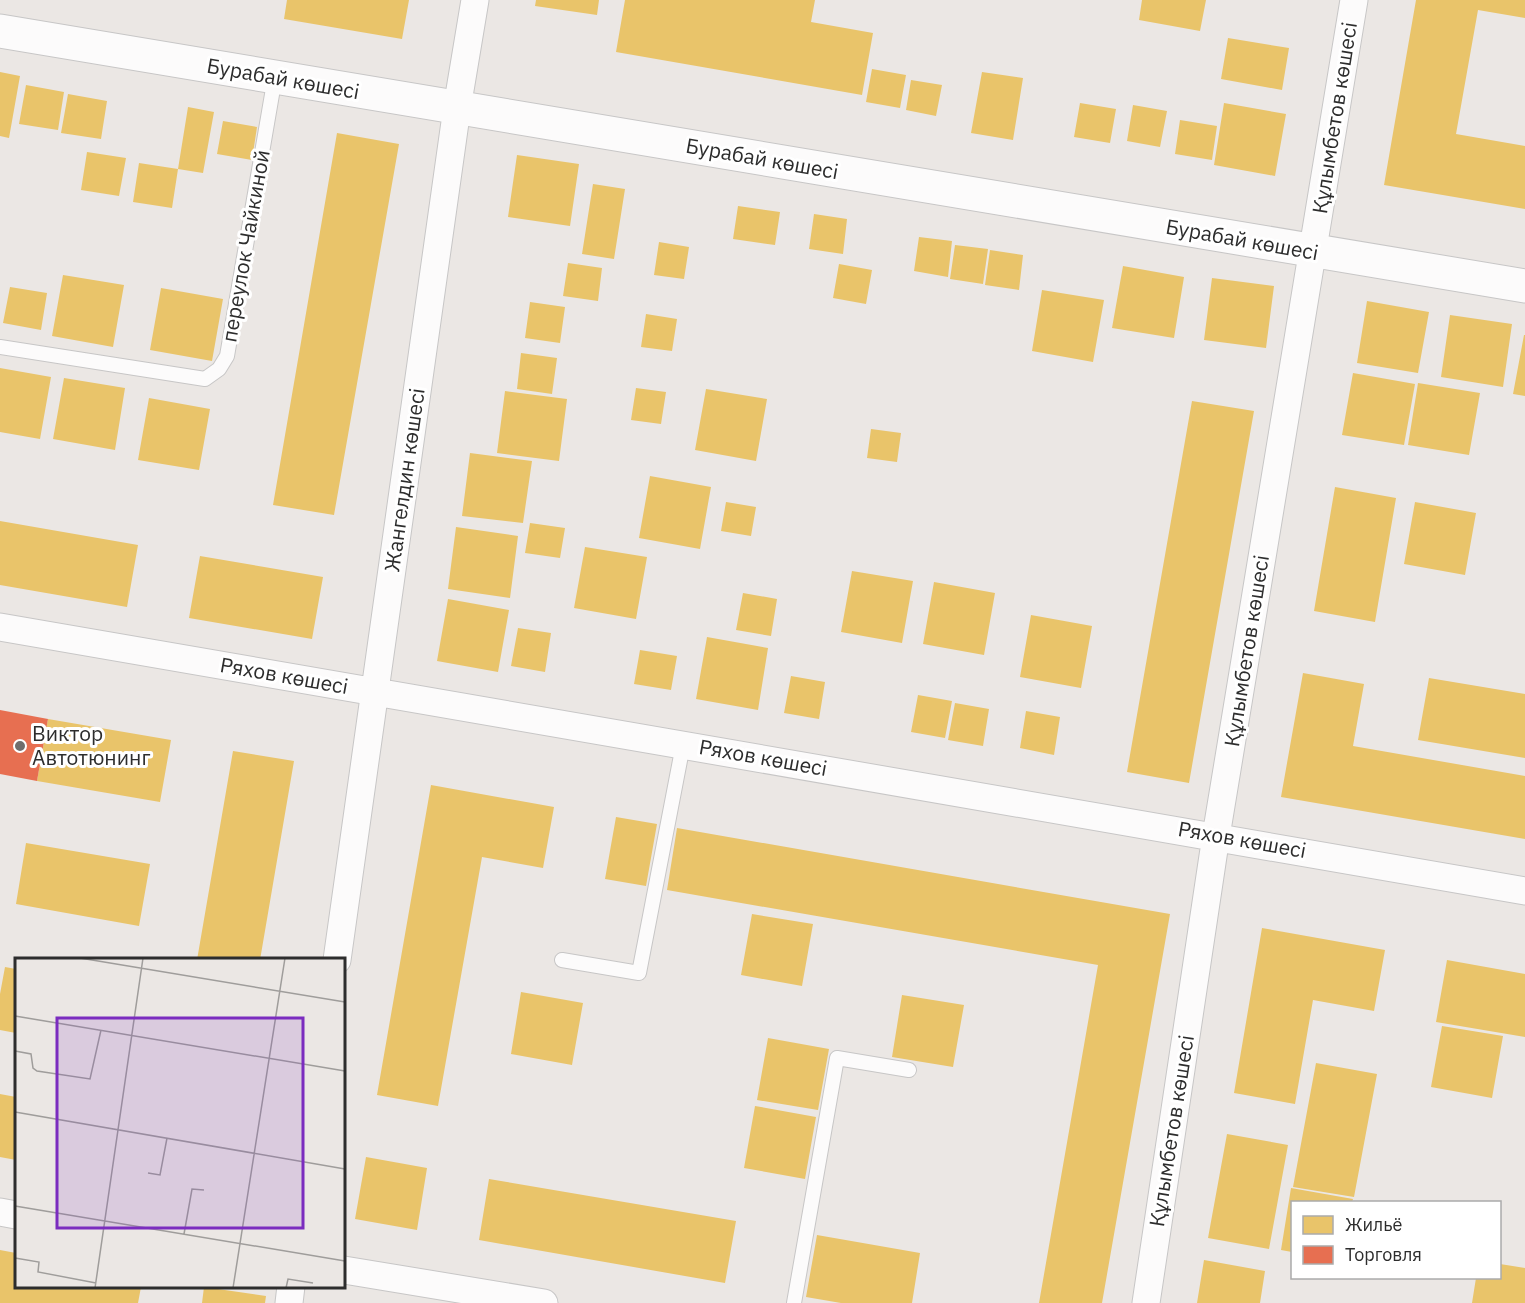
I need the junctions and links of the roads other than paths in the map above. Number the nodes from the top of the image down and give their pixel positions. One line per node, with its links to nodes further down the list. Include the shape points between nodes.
1 (475, 0): 5 (street, Жангелдин көшесі)
2 (1354, 0): 6 (street, Құлымбетов көшесі)
3 (0, 31): 4 (street, Бурабай көшесі)
4 (275, 77): 5 (street, Бурабай көшесі); 8 (lane, переулок Чайкиной, via 227,356 219,369 205,379)
5 (457, 108): 6 (street, Бурабай көшесі); 10 (street, Жангелдин көшесі)
6 (1313, 252): 7 (street, Бурабай көшесі); 12 (street, Құлымбетов көшесі)
7 (1525, 286)
8 (0, 347)
9 (0, 627): 10 (street, Ряхов көшесі)
10 (375, 691): 11 (street, Ряхов көшесі); 14 (street, Жангелдин көшесі)
11 (683, 745): 12 (street, Ряхов көшесі); 15 (lane, via 639,973)
12 (1216, 836): 13 (street, Ряхов көшесі); 24 (street, Құлымбетов көшесі)
13 (1525, 891)
14 (337, 958)
15 (562, 960)
16 (909, 1070): 23 (lane, via 837,1058)
17 (0, 1212): 18 (street)
18 (15, 1215)
19 (345, 1270): 22 (street)
20 (291, 1288): 21 (street)
21 (289, 1303)
22 (544, 1303)
23 (794, 1303)
24 (1146, 1303)

